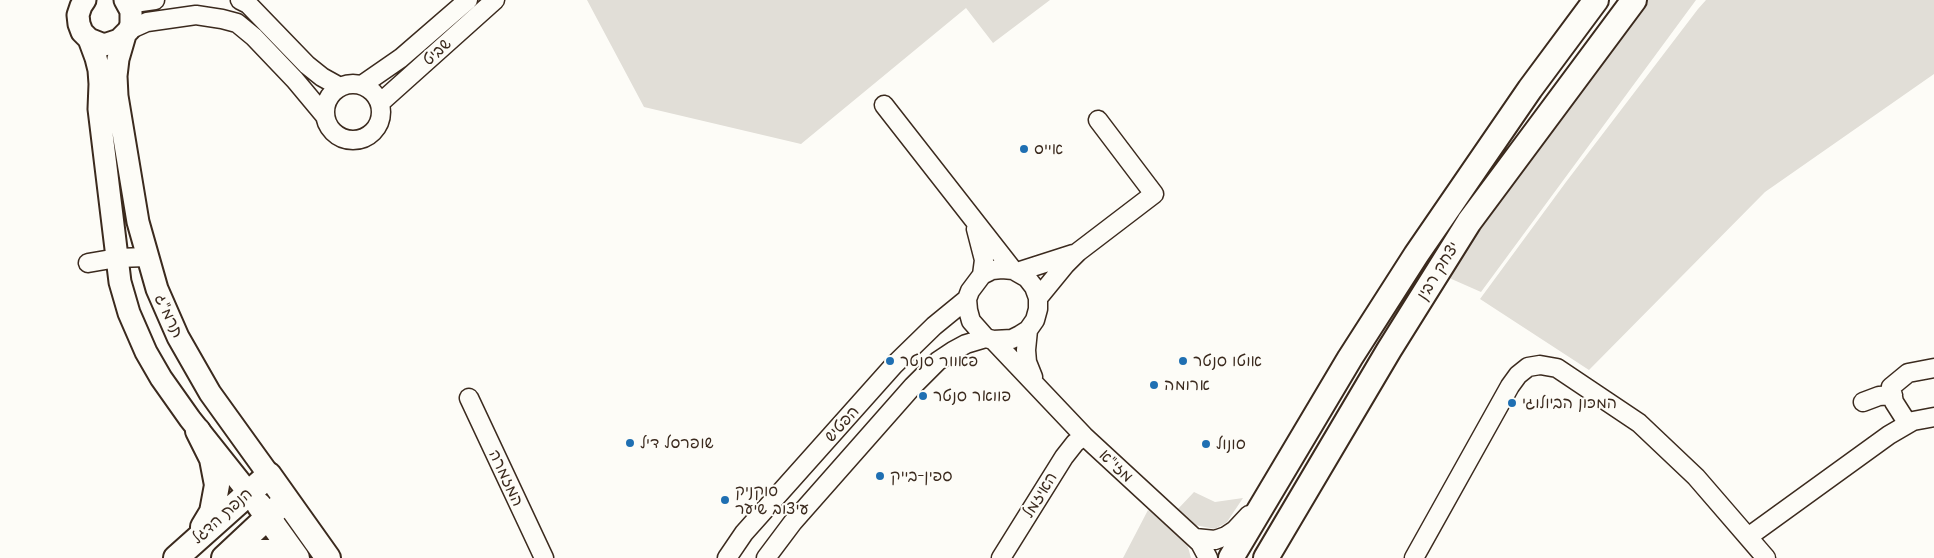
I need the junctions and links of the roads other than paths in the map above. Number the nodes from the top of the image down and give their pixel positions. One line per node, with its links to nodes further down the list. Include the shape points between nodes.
1 (126, 0): 2 (street); 9 (street, תרמ"ג, via 131,11)
2 (155, 0)
3 (240, 0): 12 (street, via 248,4 307,65)
4 (468, 0): 11 (street, שביט, via 401,58)
5 (495, 0): 13 (street, שביט)
6 (1596, 0): 38 (main road, יצחק רבין, via 1416,254)
7 (1634, 0): 57 (main road, יצחק רבין, via 1468,222 1388,350)
8 (83, 2): 10 (street, תרמ"ג, via 78,14 79,24)
9 (127, 32): 10 (street, via 119,40 104,44); 15 (street, via 147,22 196,15 236,23 261,44); 20 (street, תרמ"ג, via 118,59 116,89)
10 (89, 39): 19 (street, תרמ"ג, via 100,84 99,109)
11 (362, 85): 12 (street); 13 (street, via 370,89)
12 (340, 87): 15 (street, via 328,99)
13 (380, 103): 15 (street, via 381,112 375,130 359,139 341,137 334,132)
14 (884, 105): 17 (street)
15 (325, 116)
16 (1098, 120): 18 (street, via 1154,194)
17 (973, 221): 22 (street); 23 (street, via 984,260)
18 (1078, 252): 22 (street); 24 (street)
19 (117, 258): 20 (street); 21 (street); 35 (street, תרמ"ג, via 129,313 146,352)
20 (147, 258): 37 (street, תרמ"ג, via 178,337 210,393)
21 (88, 263)
22 (1015, 271): 23 (street, via 992,270); 24 (street, via 1027,278)
23 (982, 275): 25 (street)
24 (1038, 298): 26 (street, via 1038,309)
25 (967, 299): 27 (street, via 971,320); 52 (street, הפטיש, via 894,365 744,533)
26 (1028, 330): 27 (street, via 1012,339); 29 (street, מזי"א, via 1027,362)
27 (990, 339): 29 (street, מזי"א); 53 (street, הפטיש, via 966,344 938,361 793,522)
28 (1934, 368): 30 (street, via 1908,373 1891,387)
29 (1041, 390): 36 (street, מזי"א)
30 (1893, 395): 32 (street); 34 (street)
31 (469, 398): 51 (street, המזמרה)
32 (1863, 402)
33 (1934, 417): 34 (street)
34 (1908, 424): 42 (street)
35 (198, 431): 39 (street, תרמ"ג); 44 (main road, via 212,459 217,486 212,512)
36 (1084, 436): 43 (street, מזי"א); 54 (street, האיזמל, via 1064,457)
37 (269, 475): 39 (main road, הנפת הדגל); 40 (main road, תרמ"ג)
38 (1271, 490): 43 (street, via 1226,536 1215,540); 56 (main road, יצחק רבין)
39 (248, 492): 41 (main road, תרמ"ג); 44 (main road, הנפת הדגל)
40 (286, 500): 41 (main road, הנפת הדגל); 50 (main road, תרמ"ג)
41 (268, 516): 46 (main road, הנפת הדגל); 49 (main road, תרמ"ג)
42 (1748, 537): 58 (street, via 1696,477 1638,424 1557,368 1540,365 1528,367 1510,386); 59 (street)
43 (1194, 538): 55 (street, מזי"א)
44 (194, 542): 45 (main road, הנפת הדגל)
45 (176, 558)
46 (224, 558)
47 (244, 558): 48 (main road, via 257,552 277,552)
48 (292, 558)
49 (298, 558)
50 (328, 558)
51 (544, 558)
52 (727, 558)
53 (766, 558)
54 (1001, 558)
55 (1208, 558)
56 (1231, 558)
57 (1266, 558)
58 (1414, 558)
59 (1766, 558)

